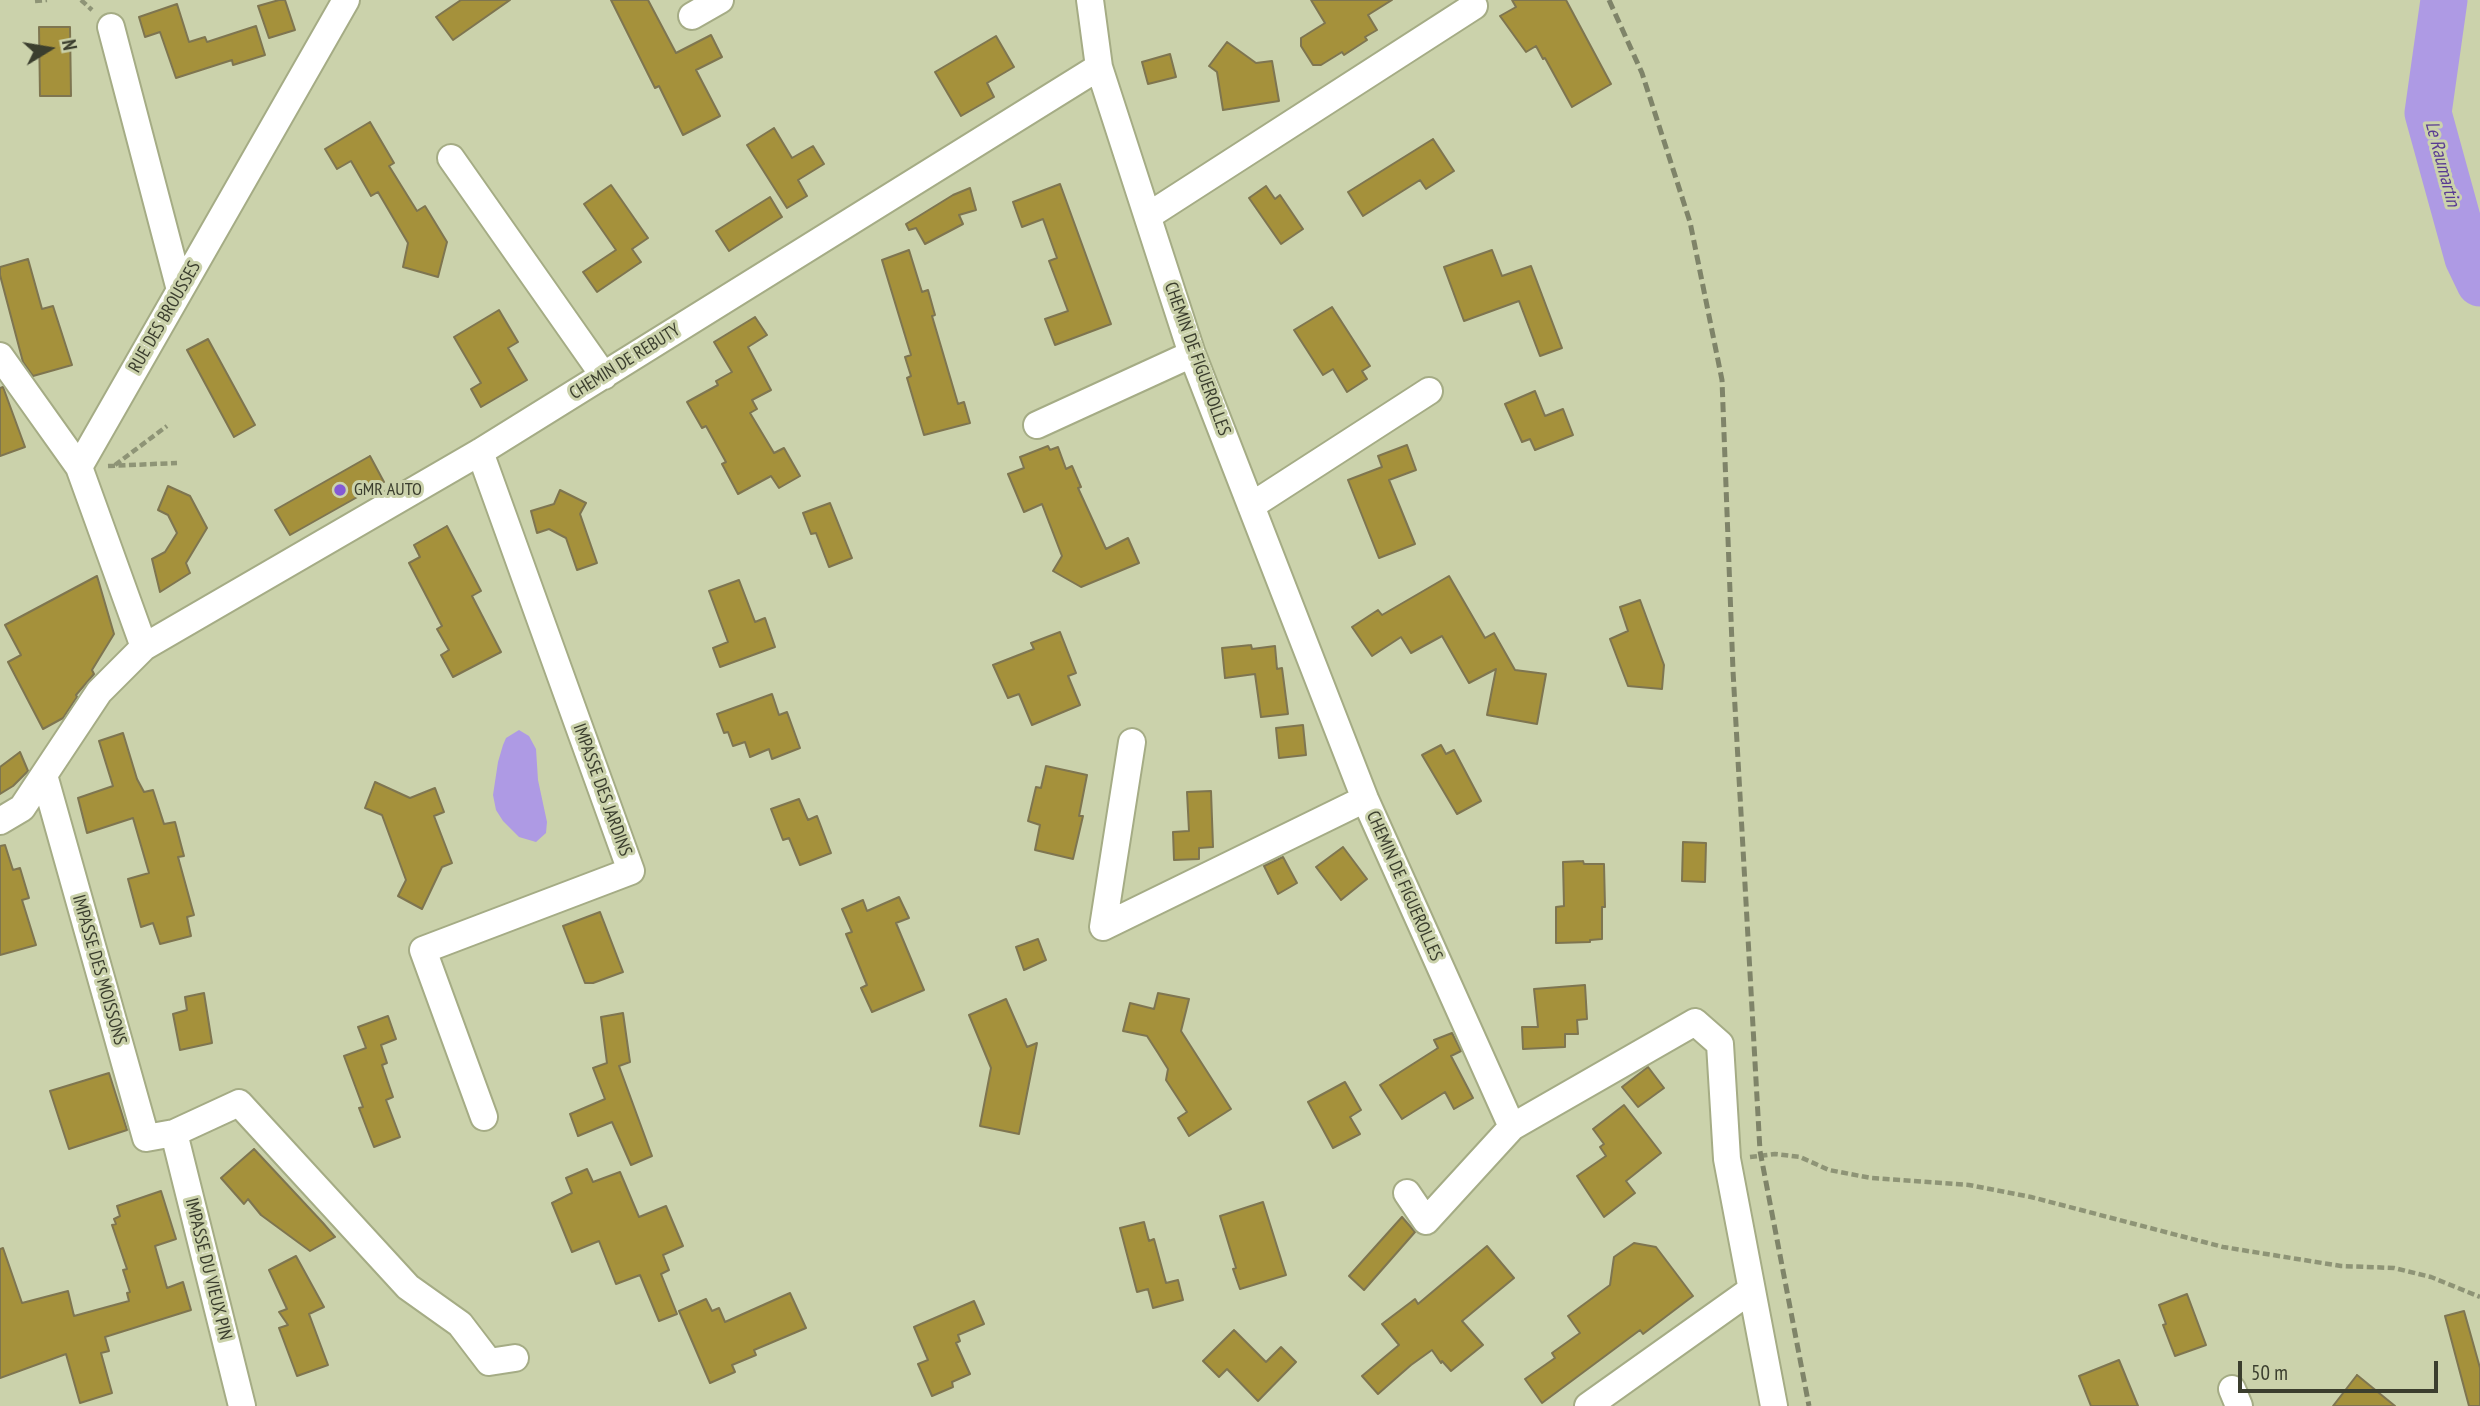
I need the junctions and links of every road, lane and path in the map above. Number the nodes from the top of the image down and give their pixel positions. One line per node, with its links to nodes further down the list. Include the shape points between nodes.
1 (47, 0): 5 (path)
2 (346, 0): 12 (street, RUE DES BROUSSES)
3 (720, 0): 7 (street)
4 (1090, 0): 9 (street, CHEMIN DE FIGUEROLLES)
5 (35, 1)
6 (1474, 6): 11 (street)
7 (692, 16)
8 (111, 27): 12 (street)
9 (1099, 67): 11 (street, CHEMIN DE FIGUEROLLES); 15 (street, CHEMIN DE REBUTY)
10 (451, 158): 15 (street)
11 (1148, 216): 13 (street, CHEMIN DE FIGUEROLLES)
12 (180, 290): 22 (street, RUE DES BROUSSES)
13 (1192, 354): 17 (street); 23 (street, CHEMIN DE FIGUEROLLES)
14 (0, 356): 22 (street)
15 (604, 376): 19 (street, CHEMIN DE REBUTY)
16 (1429, 391): 23 (street)
17 (1037, 425)
18 (167, 426): 21 (path)
19 (480, 452): 24 (street, CHEMIN DE REBUTY); 29 (street, IMPASSE DES JARDINS, via 631,871 423,950)
20 (177, 463): 21 (path)
21 (114, 465): 22 (path)
22 (79, 467): 24 (street)
23 (1251, 506): 27 (street, CHEMIN DE FIGUEROLLES)
24 (144, 647): 26 (street, via 99,692)
25 (1132, 743): 27 (street, via 1103,927)
26 (44, 775): 28 (street, via 22,808); 31 (street, IMPASSE DES MOISSONS, via 146,1138)
27 (1365, 799): 30 (street, CHEMIN DE FIGUEROLLES)
28 (0, 821)
29 (484, 1117)
30 (1511, 1127): 32 (street, via 1695,1022 1720,1044); 33 (street, via 1426,1221)
31 (174, 1133): 36 (street, via 239,1103 408,1287 460,1324 489,1362); 37 (street, IMPASSE DU VIEUX PIN)
32 (1727, 1159): 34 (street); 35 (path, via 1775,1154 1871,1178 1969,1185 2223,1247 2341,1266 2395,1268)
33 (1407, 1193)
34 (1751, 1290): 38 (street); 39 (street)
35 (2480, 1297)
36 (515, 1358)
37 (242, 1406)
38 (1588, 1406)
39 (1774, 1406)

